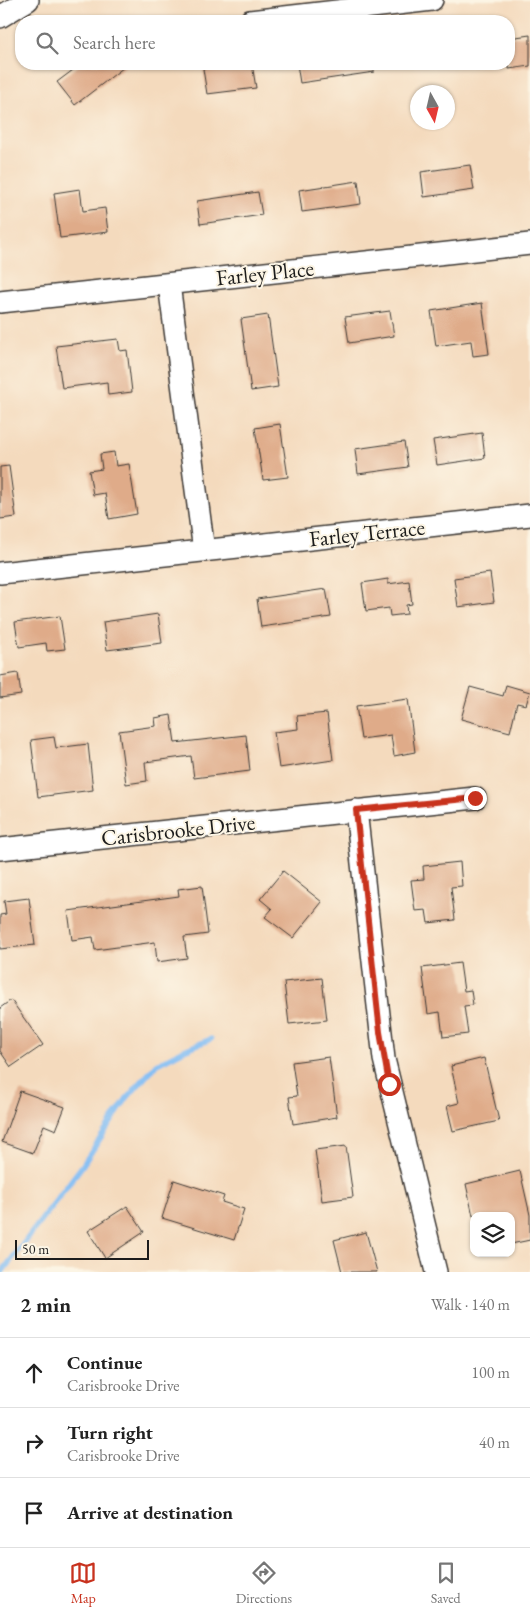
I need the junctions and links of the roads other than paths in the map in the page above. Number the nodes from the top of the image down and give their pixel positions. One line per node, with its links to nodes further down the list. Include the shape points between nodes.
1 (28, 0): 4 (street)
2 (432, 0): 3 (street)
3 (302, 15)
4 (0, 17)
5 (530, 244): 6 (street, Farley Place)
6 (169, 284): 7 (street, Farley Place); 9 (street)
7 (0, 302)
8 (530, 516): 9 (street, Farley Terrace)
9 (204, 551): 10 (street, Farley Terrace)
10 (0, 573)
11 (475, 798): 12 (street, Carisbrooke Drive)
12 (356, 810): 13 (street, Carisbrooke Drive); 14 (street, via 384,1060)
13 (0, 849)
14 (436, 1272)

